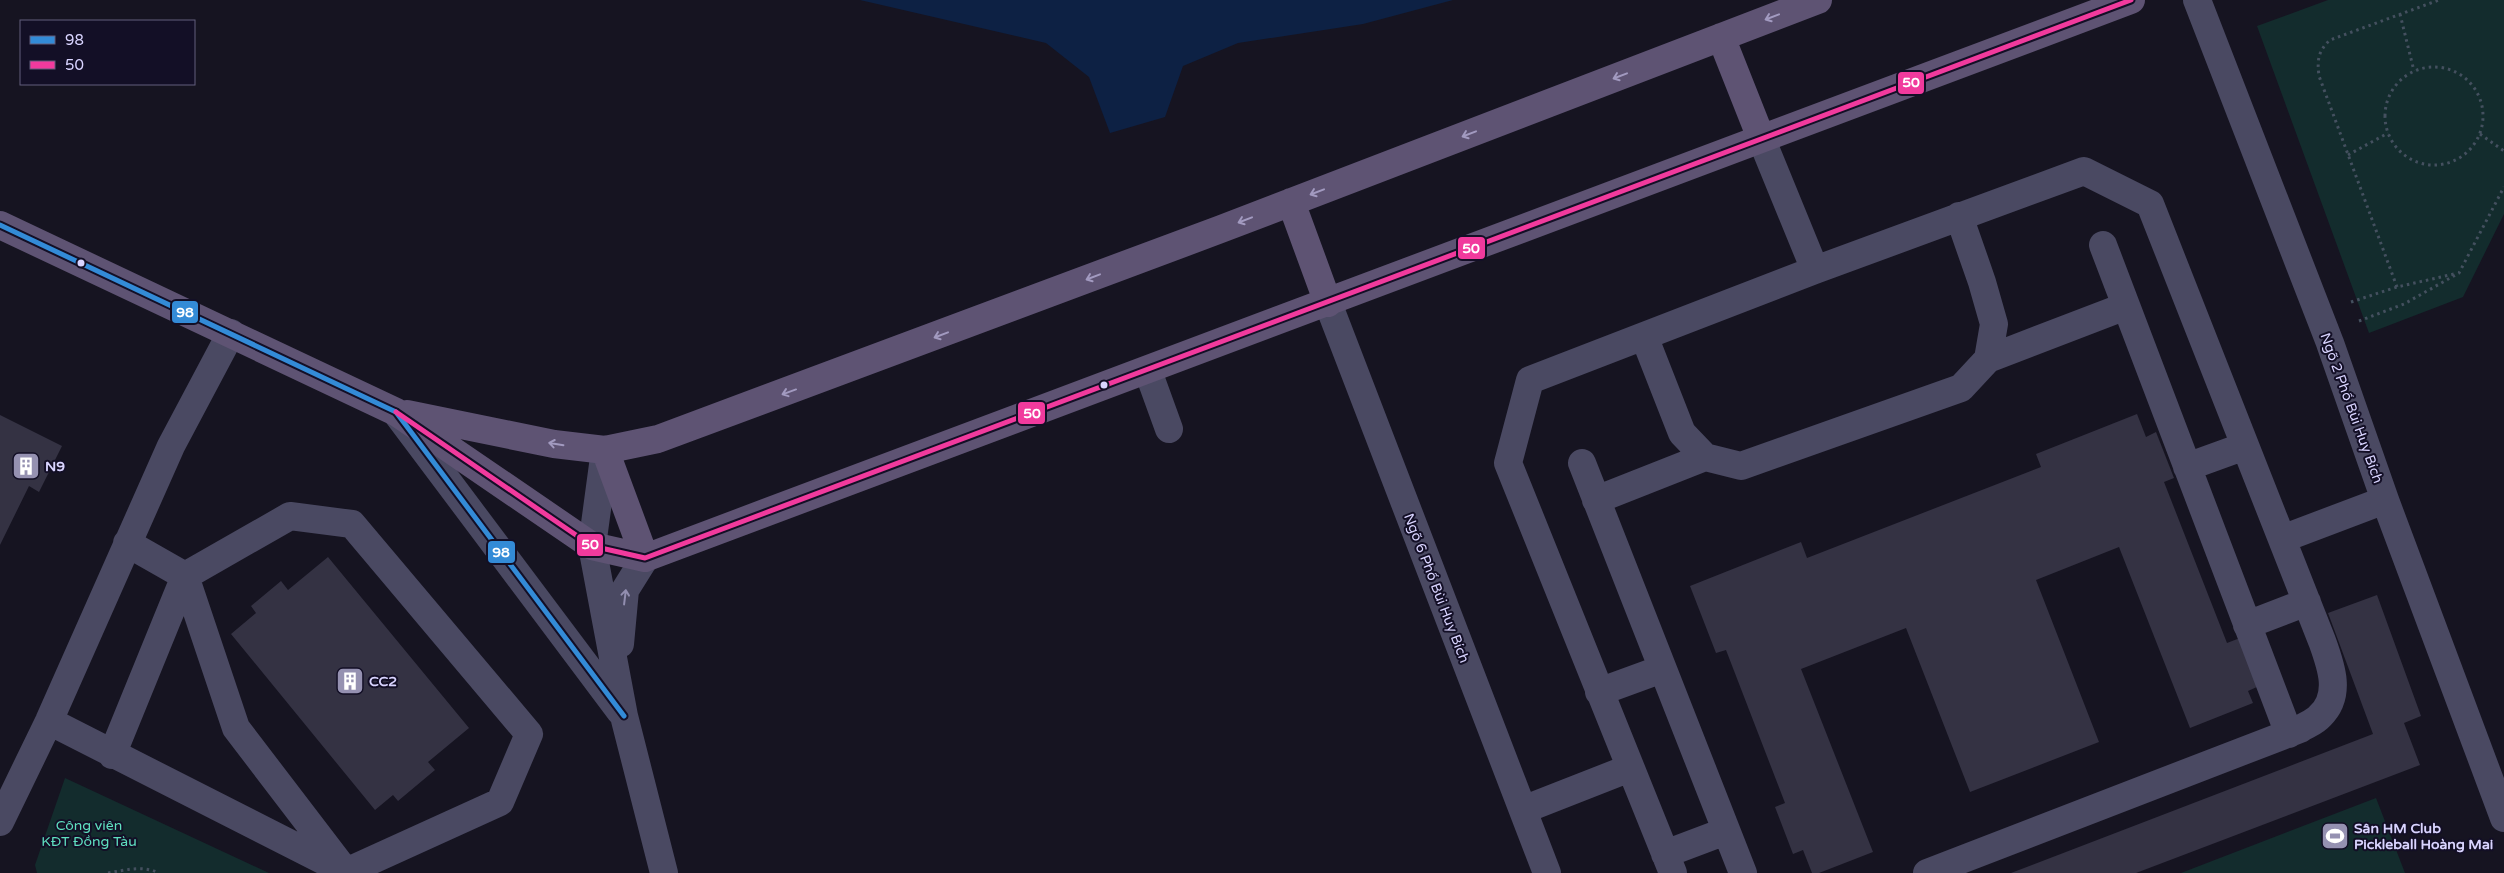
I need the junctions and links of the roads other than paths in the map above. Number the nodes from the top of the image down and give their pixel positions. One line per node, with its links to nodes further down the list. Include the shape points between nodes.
1 (1818, 0): 4 (main road, one-way to 4)
2 (2131, 0): 5 (main road)
3 (2197, 0): 25 (street, Ngõ 2 Phố Bùi Huy Bích, via 2322,323)
4 (1721, 37): 5 (main road); 6 (main road, one-way to 6)
5 (1761, 138): 10 (street); 11 (main road)
6 (1291, 202): 11 (main road); 20 (main road, one-way to 20, via 658,439)
7 (1959, 216): 10 (street); 15 (street, via 1994,324); 19 (street, via 2084,172 2150,204)
8 (0, 225): 13 (main road)
9 (2103, 245): 12 (street)
10 (1815, 270): 14 (street)
11 (1328, 303): 16 (main road); 40 (street, Ngõ 6 Phố Bùi Huy Bích)
12 (2126, 306): 15 (street); 23 (street)
13 (231, 333): 17 (main road); 27 (street, via 171,446)
14 (1644, 336): 21 (street, via 1682,433); 34 (street, via 1530,380 1508,463)
15 (1988, 359): 21 (street, via 1961,388 1741,466)
16 (1148, 371): 18 (street); 29 (main road)
17 (396, 412): 20 (main road, one-way to 17, via 554,444); 28 (main road); 35 (street)
18 (1169, 429)
19 (2245, 446): 23 (street); 26 (street)
20 (605, 450): 28 (street); 29 (main road)
21 (1705, 457): 24 (street)
22 (1582, 463): 24 (street)
23 (2187, 467): 32 (street)
24 (1596, 500): 33 (street)
25 (2385, 500): 26 (street); 41 (street, Ngõ 2 Phố Bùi Huy Bích)
26 (2282, 540): 31 (street)
27 (127, 543): 30 (street); 36 (street)
28 (592, 546): 29 (main road); 35 (street)
29 (645, 558): 35 (street, one-way to 29, via 620,648 625,590)
30 (185, 576): 38 (street); 45 (street, via 236,728); 45 (street, via 290,516 352,524 530,734 500,802)
31 (2307, 602): 32 (street); 37 (street, via 2333,673 2332,698 2320,716)
32 (2247, 626): 37 (street)
33 (1662, 669): 34 (street); 43 (street)
34 (1600, 692): 39 (street)
35 (624, 716): 46 (street)
36 (49, 721): 38 (street); 42 (street)
37 (2289, 734): 49 (street)
38 (112, 755): 45 (street)
39 (1630, 768): 40 (street); 44 (street)
40 (1523, 810): 47 (street, Ngõ 6 Phố Bùi Huy Bích)
41 (2504, 818)
42 (0, 822)
43 (1726, 831): 44 (street); 48 (street)
44 (1669, 864)
45 (346, 872)
46 (664, 873)
47 (1547, 873)
48 (1743, 873)
49 (1927, 873)

